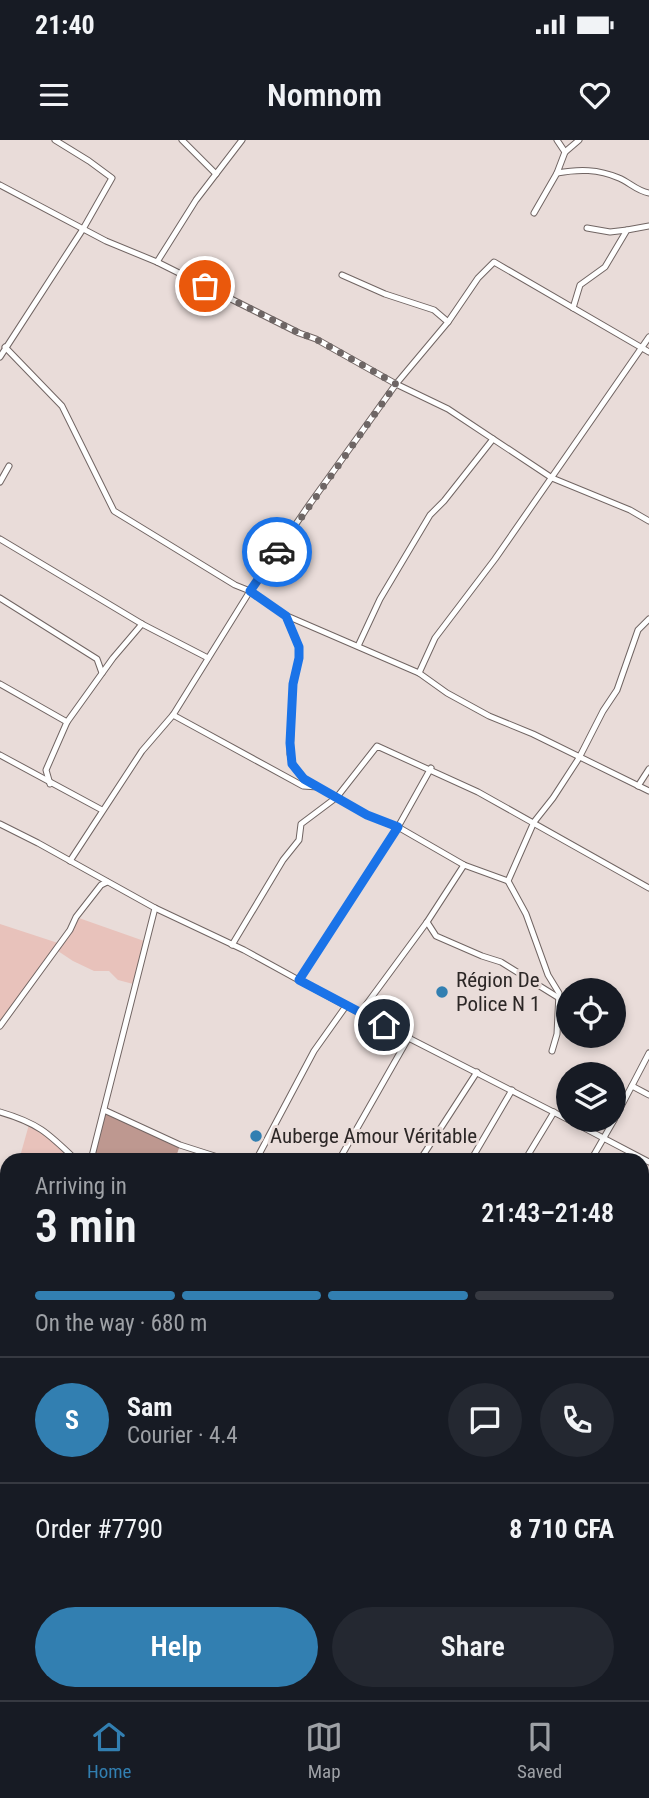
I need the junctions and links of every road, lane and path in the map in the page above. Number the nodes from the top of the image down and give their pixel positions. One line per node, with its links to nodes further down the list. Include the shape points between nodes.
1 (55, 140): 14 (street, via 112,178)
2 (182, 140): 8 (street)
3 (242, 140): 8 (street)
4 (557, 140): 6 (street)
5 (579, 140): 6 (street)
6 (565, 152): 7 (street)
7 (557, 173): 10 (street, via 593,171 620,178); 11 (street)
8 (216, 174): 16 (street)
9 (0, 185): 14 (street)
10 (649, 194)
11 (534, 213)
12 (649, 226): 15 (street)
13 (587, 228): 15 (street)
14 (82, 229): 16 (street); 21 (street)
15 (627, 230): 18 (street, via 605,267 580,285)
16 (157, 262): 25 (street, via 316,339)
17 (342, 275): 19 (street, via 433,310)
18 (573, 308): 19 (street, via 494,262); 22 (street)
19 (448, 322): 25 (street)
20 (649, 337): 22 (street)
21 (5, 347): 24 (street); 32 (street, via 62,406 114,511)
22 (642, 349): 23 (street); 28 (street)
23 (649, 352)
24 (0, 357)
25 (396, 384): 26 (street); 32 (street)
26 (493, 439): 28 (street); 37 (street, via 430,515)
27 (9, 466): 29 (street)
28 (552, 478): 30 (street); 40 (street, via 435,638)
29 (0, 482)
30 (649, 521)
31 (0, 539): 36 (street)
32 (250, 591): 34 (street); 38 (street)
33 (0, 598): 39 (street, via 97,659)
34 (286, 616): 37 (street); 50 (street, via 299,647 290,754 297,771)
35 (649, 620): 45 (street, via 638,630 617,690)
36 (142, 624): 38 (street); 39 (street)
37 (358, 646): 40 (street)
38 (208, 658): 42 (street)
39 (102, 673): 43 (street)
40 (419, 673): 45 (street, via 489,716)
41 (0, 684): 43 (street)
42 (173, 715): 50 (street, via 303,786); 53 (street)
43 (66, 722): 48 (street, via 46,770)
44 (0, 755): 48 (street)
45 (579, 758): 49 (street); 54 (street)
46 (430, 768): 52 (street, via 377,746); 54 (street); 56 (street)
47 (649, 769): 49 (street)
48 (50, 783): 53 (street)
49 (639, 786): 51 (street)
50 (318, 787): 52 (street)
51 (649, 791)
52 (337, 797): 56 (street); 64 (street, via 301,824 299,840)
53 (102, 810): 57 (street)
54 (534, 822): 59 (street); 61 (street)
55 (0, 824): 57 (street)
56 (398, 827): 58 (street); 65 (street)
57 (70, 861): 60 (street)
58 (464, 866): 59 (street); 63 (street)
59 (508, 881): 66 (street)
60 (107, 882): 62 (street); 70 (street, via 76,917)
61 (649, 888)
62 (155, 908): 64 (street); 80 (street)
63 (427, 922): 67 (street, via 436,936 501,962); 69 (street)
64 (232, 945): 65 (street)
65 (299, 980): 68 (street)
66 (556, 988)
67 (556, 996)
68 (346, 1006): 69 (street); 89 (street, via 314,1051)
69 (360, 1013): 71 (street)
70 (0, 1026)
71 (409, 1037): 75 (street); 90 (street)
72 (556, 1037): 73 (street)
73 (552, 1051)
74 (649, 1053): 76 (street)
75 (477, 1072): 77 (street); 91 (street)
76 (632, 1086): 78 (street); 79 (street)
77 (512, 1090): 82 (street); 92 (street)
78 (649, 1095)
79 (626, 1097)
80 (104, 1110): 87 (street); 88 (street)
81 (0, 1112): 86 (street, via 30,1121)
82 (554, 1112): 93 (street)
83 (592, 1132): 85 (street)
84 (608, 1132): 85 (street)
85 (605, 1139): 94 (street); 95 (street)
86 (69, 1153)
87 (93, 1153)
88 (205, 1153)
89 (260, 1153)
90 (343, 1153)
91 (425, 1153)
92 (475, 1153)
93 (529, 1153)
94 (596, 1153)
95 (632, 1153)

